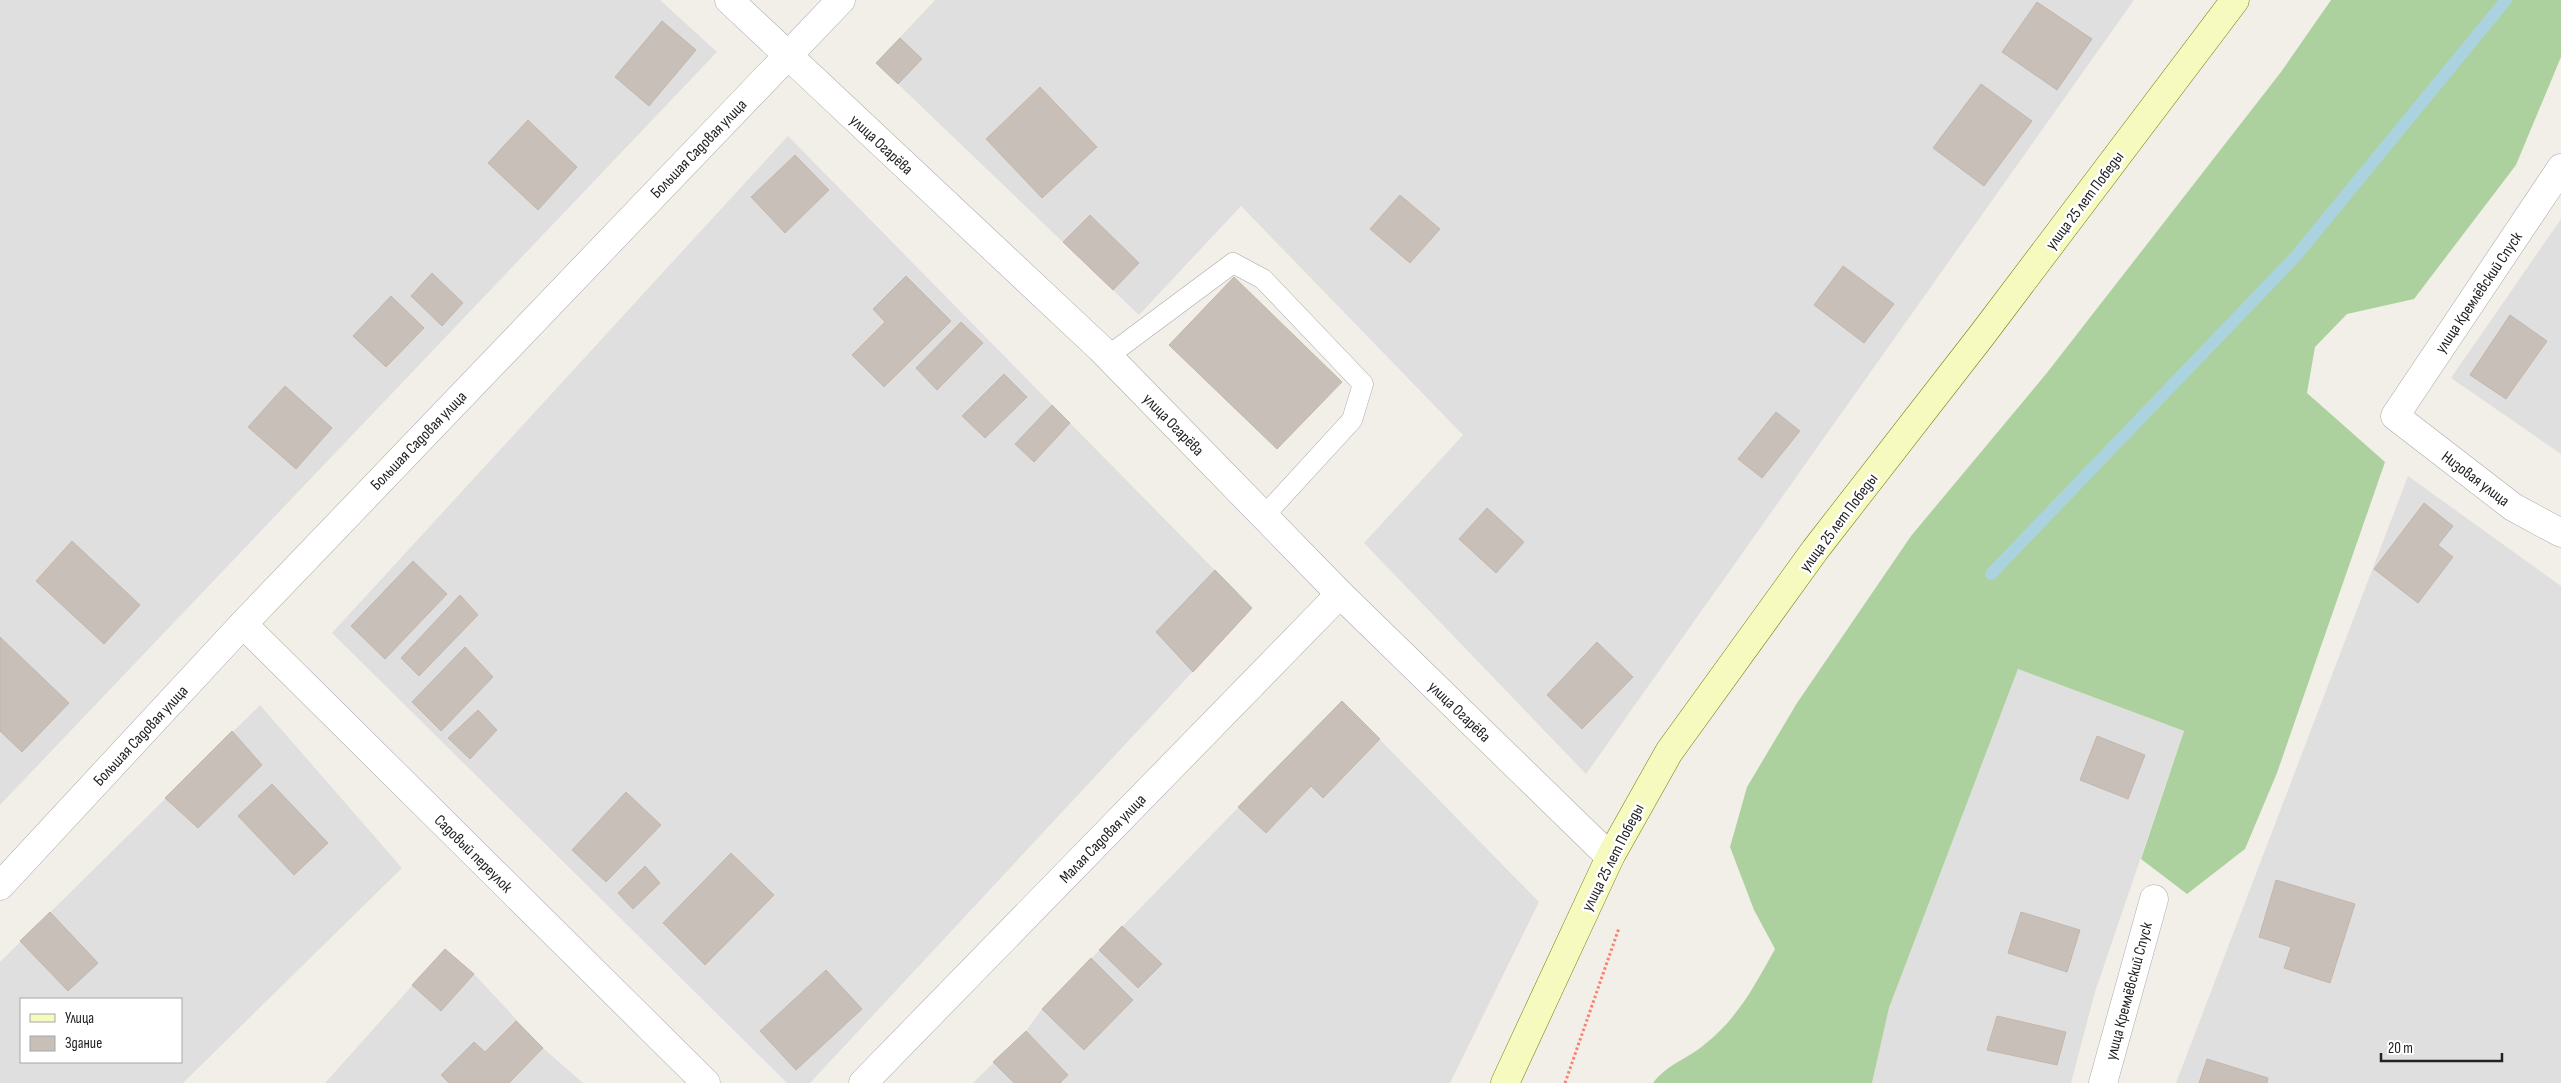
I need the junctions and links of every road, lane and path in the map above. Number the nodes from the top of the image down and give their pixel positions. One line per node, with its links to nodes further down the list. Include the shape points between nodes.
1 (729, 0): 4 (street, улица Огарёва)
2 (841, 0): 4 (street, Большая Садовая улица)
3 (2235, 0): 12 (main road, улица 25 лет Победы, via 1809,558 1669,752)
4 (787, 55): 6 (street, улица Огарёва); 11 (street, Большая Садовая улица)
5 (2561, 168): 7 (street, улица Кремлёвский Спуск)
6 (1108, 356): 8 (street, улица Огарёва); 8 (lane, via 1233,263 1263,279 1363,384 1352,420)
7 (2395, 416): 9 (street, Низовая улица, via 2513,507)
8 (1264, 516): 10 (street, улица Огарёва)
9 (2561, 533)
10 (1340, 594): 12 (street, улица Огарёва); 17 (street, Малая Садовая улица)
11 (243, 624): 13 (street, Большая Садовая улица); 16 (street, Садовый переулок)
12 (1610, 857): 18 (main road, улица 25 лет Победы)
13 (0, 886)
14 (2154, 898): 20 (street, улица Кремлёвский Спуск)
15 (1622, 918): 19 (path)
16 (706, 1083)
17 (863, 1083)
18 (1505, 1083)
19 (1565, 1083)
20 (2103, 1083)

